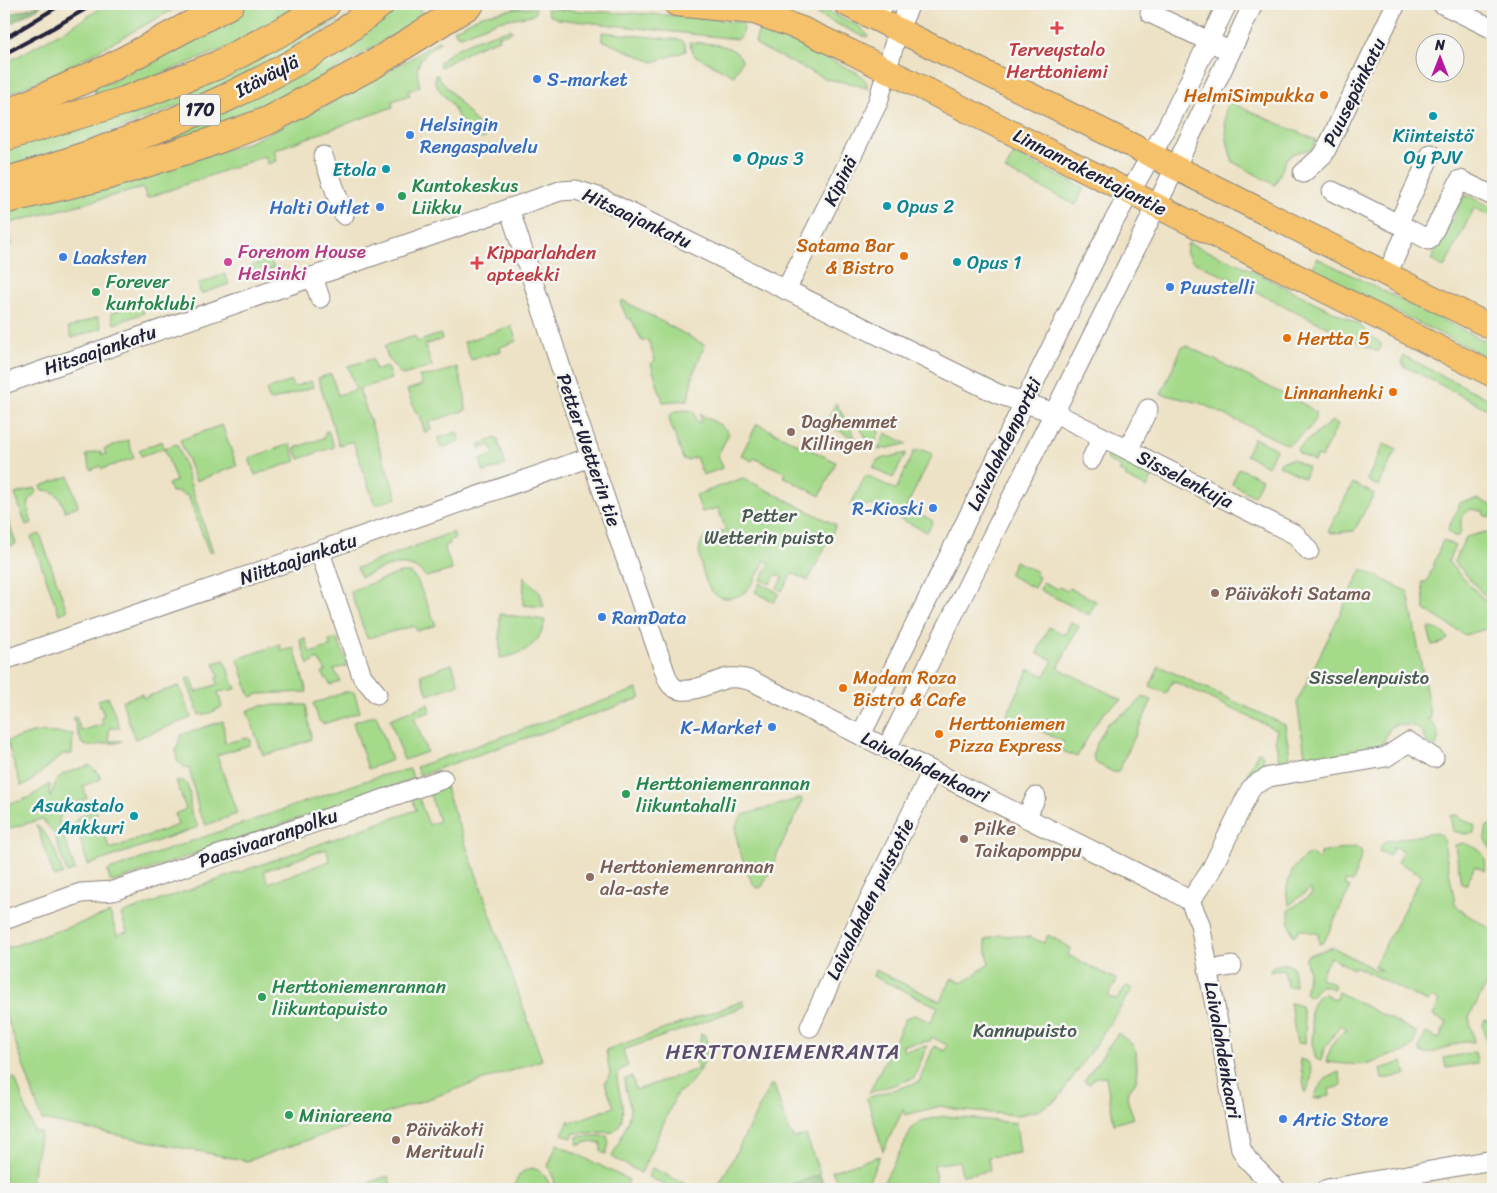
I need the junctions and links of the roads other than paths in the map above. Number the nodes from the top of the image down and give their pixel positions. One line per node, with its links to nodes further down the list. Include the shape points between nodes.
1 (230, 4): 19 (highway, via 110,68)
2 (326, 4): 20 (highway, Itäväylä / 170, via 218,65 124,101)
3 (380, 4): 26 (highway, Itäväylä / 170, via 343,32 252,86 121,143)
4 (470, 4): 30 (highway, via 374,64 267,121 109,175)
5 (676, 4): 18 (main road, Linnanrakentajantie, via 740,10 772,17)
6 (910, 4): 15 (street, Kipinä)
7 (1253, 4): 13 (street, Laivalahdenportti)
8 (1396, 4): 25 (street, Puusepänkatu, via 1324,154)
9 (1442, 4): 14 (street)
10 (865, 6): 15 (main road)
11 (1224, 10): 13 (street); 16 (street, Laivalahdenportti)
12 (1150, 13): 16 (street)
13 (1245, 28): 17 (street, Laivalahdenportti)
14 (1493, 29)
15 (898, 30): 18 (street, Kipinä); 23 (main road)
16 (1209, 42): 17 (street); 23 (street, Laivalahdenportti)
17 (1231, 52): 24 (street, Laivalahdenportti)
18 (886, 70): 28 (main road, Linnanrakentajantie); 37 (street, Kipinä, via 878,102)
19 (4, 115)
20 (4, 138)
21 (1431, 154): 34 (street)
22 (323, 156): 33 (street)
23 (1152, 156): 24 (main road); 28 (street, Laivalahdenportti)
24 (1176, 168): 31 (street, Laivalahdenportti); 35 (main road)
25 (1302, 173)
26 (4, 182)
27 (1332, 191): 34 (street)
28 (1130, 192): 31 (main road, Linnanrakentajantie); 42 (street, Laivalahdenportti)
29 (1493, 196): 34 (street, via 1460,180 1429,240)
30 (4, 200)
31 (1157, 206): 40 (main road, Linnanrakentajantie); 44 (street, Laivalahdenportti)
32 (509, 208): 36 (street, Hitsaajankatu); 37 (street, Hitsaajankatu, via 560,191 587,193); 47 (street, Petter Wetterin tie)
33 (344, 215)
34 (1403, 227): 35 (street)
35 (1387, 274): 39 (main road)
36 (313, 276): 38 (street); 41 (street, Hitsaajankatu)
37 (786, 290): 42 (street, Hitsaajankatu)
38 (320, 298)
39 (1493, 328)
40 (1493, 376)
41 (4, 384)
42 (1024, 404): 44 (street, Hitsaajankatu); 54 (street, Laivalahdenportti)
43 (1148, 409): 46 (street)
44 (1055, 413): 45 (street, Sisselenkuja); 55 (street, Laivalahdenportti)
45 (1102, 437): 46 (street, Sisselenkuja); 48 (street)
46 (1128, 450): 49 (street, Sisselenkuja, via 1296,535)
47 (591, 457): 50 (street, Niittaajankatu); 52 (street, Petter Wetterin tie, via 665,672)
48 (1091, 460)
49 (1309, 551)
50 (320, 552): 51 (street, Niittaajankatu); 53 (street, via 362,676)
51 (4, 660)
52 (674, 688): 54 (street, Laivalahdenkaari, via 684,691 727,678 744,679)
53 (377, 694)
54 (861, 736): 55 (street, Laivalahdenkaari)
55 (887, 748): 57 (street, Laivalahdenkaari)
56 (1434, 758): 61 (street, via 1409,742 1386,757 1269,777 1254,785 1210,872)
57 (932, 771): 60 (street, Laivalahdenkaari); 65 (street, Laivalahden puistotie)
58 (442, 779): 62 (street, Paasivaaranpolku, via 113,891 81,893)
59 (1036, 797): 60 (street)
60 (1026, 818): 61 (street, Laivalahdenkaari)
61 (1190, 901): 64 (street, Laivalahdenkaari, via 1200,924)
62 (4, 920)
63 (1232, 966): 64 (street)
64 (1209, 970): 67 (street, Laivalahdenkaari, via 1241,1149)
65 (810, 1027)
66 (1493, 1160): 68 (street)
67 (1266, 1186)
68 (1328, 1189)

